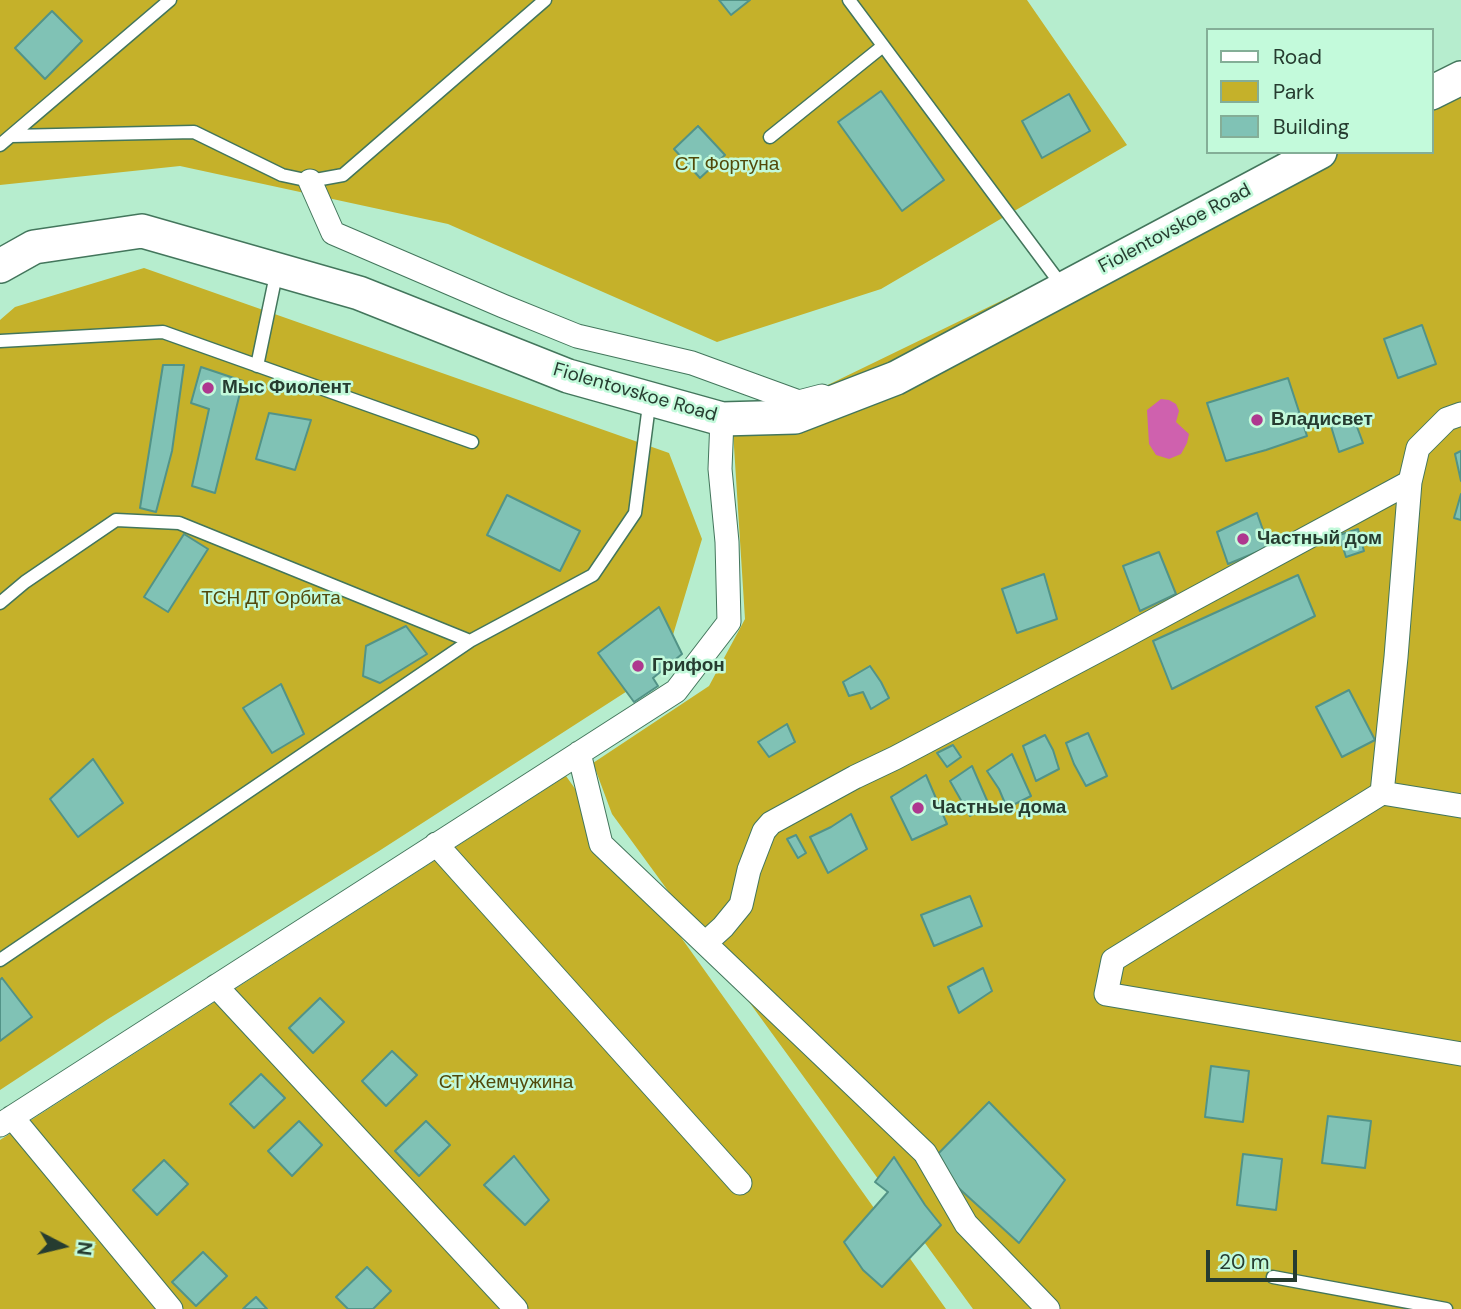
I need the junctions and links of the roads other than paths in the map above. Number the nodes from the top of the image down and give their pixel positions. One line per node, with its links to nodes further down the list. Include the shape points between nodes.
1 (170, 0): 7 (lane)
2 (545, 0): 11 (lane, via 343,175)
3 (849, 0): 4 (lane)
4 (883, 46): 8 (lane); 14 (lane)
5 (1461, 78): 6 (main road)
6 (1433, 92)
7 (11, 136): 9 (lane); 11 (lane, via 194,132 282,175)
8 (770, 137)
9 (0, 145)
10 (1316, 154): 14 (main road, Fiolentovskoe Road)
11 (310, 181): 17 (street, via 333,233 577,336 692,363 799,402)
12 (0, 265): 13 (main road, Fiolentovskoe Road, via 34,247 142,231)
13 (277, 270): 16 (lane); 20 (main road, Fiolentovskoe Road, via 359,293 568,376)
14 (1063, 288): 17 (main road, Fiolentovskoe Road)
15 (0, 341): 16 (lane, via 163,332)
16 (257, 366): 21 (lane)
17 (896, 378): 20 (main road, Fiolentovskoe Road, via 795,417)
18 (649, 405): 24 (lane, via 635,513 593,575)
19 (1461, 414): 22 (street, via 1447,419 1418,448)
20 (722, 419): 25 (street, via 720,469 729,622 676,691)
21 (472, 442)
22 (1410, 482): 26 (street); 29 (street, via 771,823 749,870 741,905 718,932)
23 (0, 604): 24 (lane, via 116,520 179,523)
24 (470, 641): 30 (lane)
25 (579, 753): 28 (street); 29 (street, via 601,844)
26 (1382, 793): 27 (street); 32 (street, via 1113,960 1106,994)
27 (1461, 806)
28 (436, 844): 31 (street); 34 (street)
29 (703, 941): 38 (street, via 925,1153 966,1224)
30 (0, 960)
31 (216, 986): 33 (street); 37 (street)
32 (1461, 1054)
33 (6, 1121): 36 (street)
34 (740, 1183)
35 (1273, 1277): 39 (lane)
36 (171, 1309)
37 (516, 1309)
38 (1048, 1309)
39 (1446, 1309)

